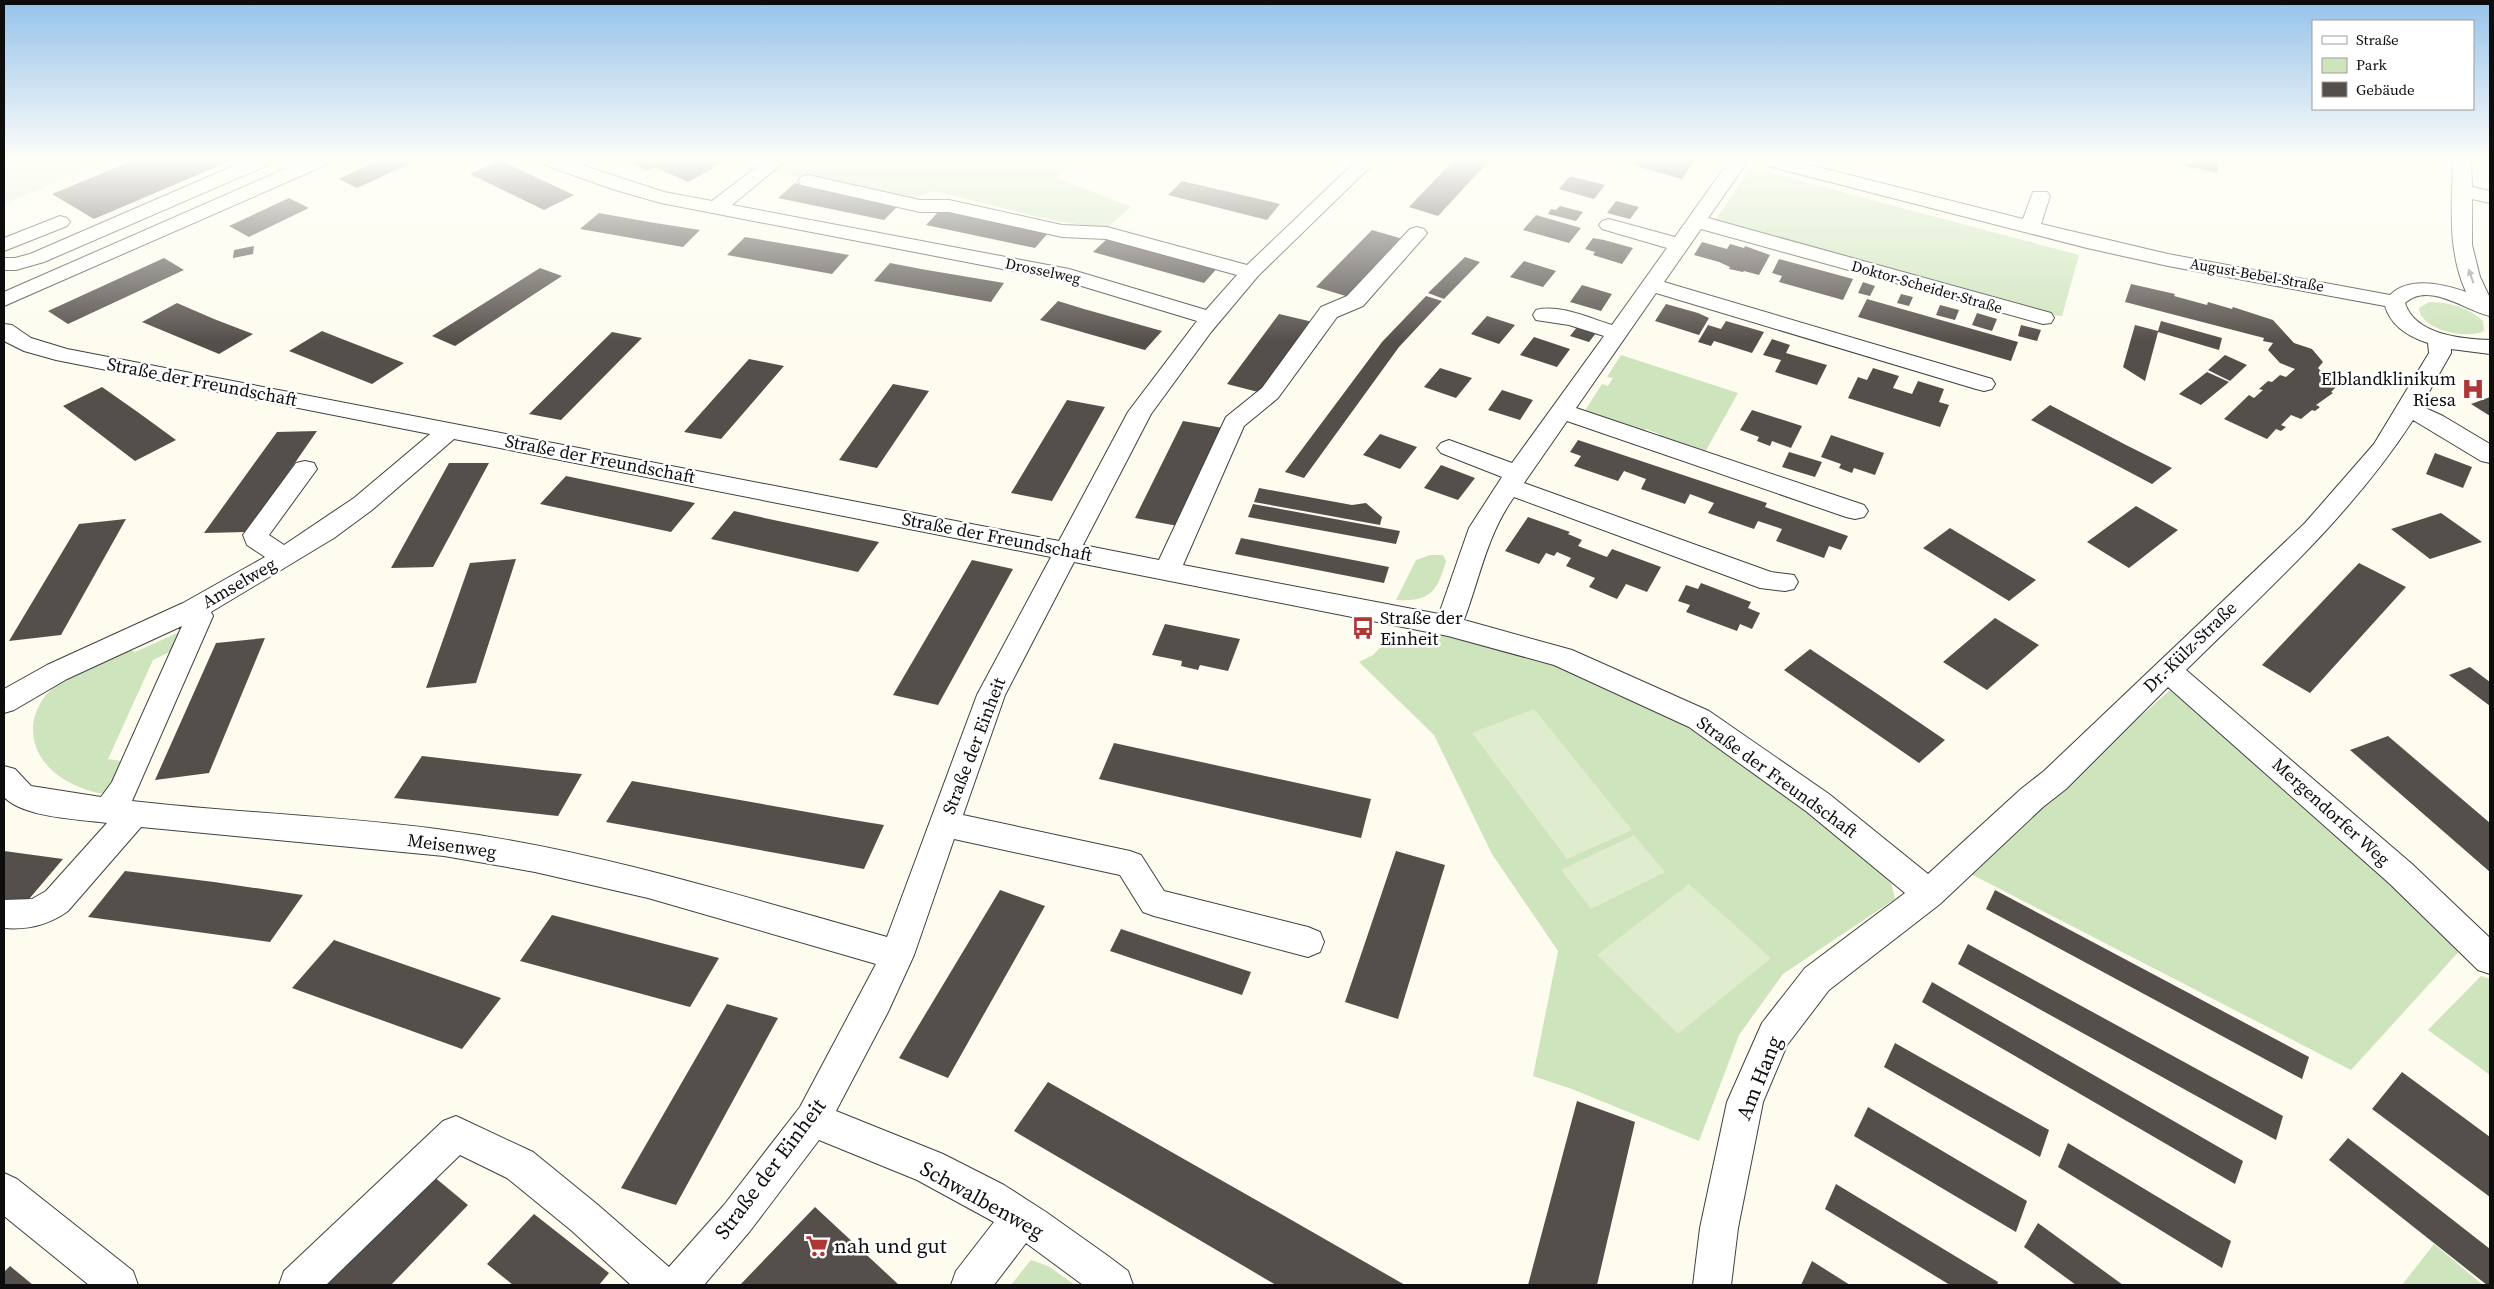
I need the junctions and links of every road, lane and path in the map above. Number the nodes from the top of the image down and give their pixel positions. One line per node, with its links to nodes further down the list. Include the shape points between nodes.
1 (122, 221): 17 (street, via 37,258)
2 (183, 221): 21 (street)
3 (784, 221): 25 (street, Drosselweg, via 1069,275)
4 (1017, 221): 18 (street, via 1062,231 1106,233)
5 (1303, 221): 18 (street, Straße der Einheit)
6 (1696, 221): 15 (street); 26 (street, Doktor-Scheider-Straße)
7 (2007, 221): 12 (street, August-Bebel-Straße)
8 (2032, 221): 12 (street)
9 (2463, 221): 16 (street)
10 (60, 222): 14 (street)
11 (1609, 225): 15 (street)
12 (2030, 227): 22 (street, August-Bebel-Straße, via 2168,260)
13 (1417, 233): 42 (street, via 1355,301 1329,312 1270,393 1234,422)
14 (4, 245)
15 (1680, 245): 19 (street)
16 (2462, 245): 20 (street, via 2444,283); 23 (street, one-way to 16, via 2470,277)
17 (4, 264)
18 (1251, 272): 25 (street, Straße der Einheit)
19 (1652, 284): 28 (street); 31 (street)
20 (2434, 290): 22 (street, via 2406,292); 23 (street, via 2459,296)
21 (4, 300)
22 (2394, 302): 29 (street, via 2394,308 2405,322)
23 (2486, 308)
24 (1544, 315): 28 (street, via 1572,319)
25 (1211, 318): 40 (street, Straße der Einheit, via 1140,412)
26 (2043, 318)
27 (4, 330): 34 (street, Straße der Freundschaft, via 31,345 64,355)
28 (1618, 334): 33 (street)
29 (2439, 340): 30 (street, via 2467,347); 32 (street, Dr.-Külz-Straße, via 2440,354)
30 (2490, 348)
31 (1984, 384)
32 (2408, 409): 36 (street, via 2435,421); 46 (street, Dr.-Külz-Straße, via 2382,449 2314,529)
33 (1562, 410): 38 (street); 39 (street)
34 (451, 429): 40 (street, Straße der Freundschaft); 41 (street, Amselweg, via 363,504)
35 (1448, 448): 38 (street)
36 (2490, 455)
37 (305, 469): 41 (street, via 256,535 256,540)
38 (1513, 480): 43 (street, via 1769,581); 45 (street, via 1483,526)
39 (1855, 511)
40 (1065, 551): 42 (street, Straße der Freundschaft); 50 (street, Straße der Einheit, via 991,695)
41 (284, 557): 44 (street, Amselweg)
42 (1167, 570): 45 (street, Straße der Freundschaft)
43 (1785, 582)
44 (193, 610): 47 (street, Amselweg, via 57,672); 49 (street, via 200,616 124,789)
45 (1448, 626): 51 (street, Straße der Freundschaft, via 1562,656 1699,719 1818,803)
46 (2167, 670): 51 (street, Dr.-Külz-Straße, via 2055,780); 56 (street, Mergendorfer Weg, via 2394,867)
47 (4, 702)
48 (4, 778): 49 (street, Meisenweg, via 21,795 41,801)
49 (121, 812): 52 (street, via 57,901 45,910 27,916); 55 (street, Meisenweg, via 444,843 494,851 648,884)
50 (944, 824): 54 (street, Straße der Einheit, via 1130,864 1154,902); 55 (street, Straße der Einheit)
51 (1929, 894): 53 (street, Dr.-Külz-Straße)
52 (4, 914)
53 (1894, 918): 66 (street, Am Hang, via 1816,979 1774,1034 1744,1102 1719,1228)
54 (1308, 942)
55 (896, 955): 57 (street, Straße der Einheit, via 876,1001)
56 (2490, 959)
57 (813, 1119): 59 (street, Schwalbenweg, via 946,1174); 63 (street, Straße der Einheit, via 737,1218)
58 (4, 1192): 60 (street)
59 (1021, 1218): 64 (street); 65 (street, Schwalbenweg)
60 (119, 1285)
61 (298, 1285): 62 (street, via 456,1134 520,1165)
62 (660, 1285)
63 (679, 1285)
64 (970, 1285)
65 (1114, 1285)
66 (1712, 1285)

